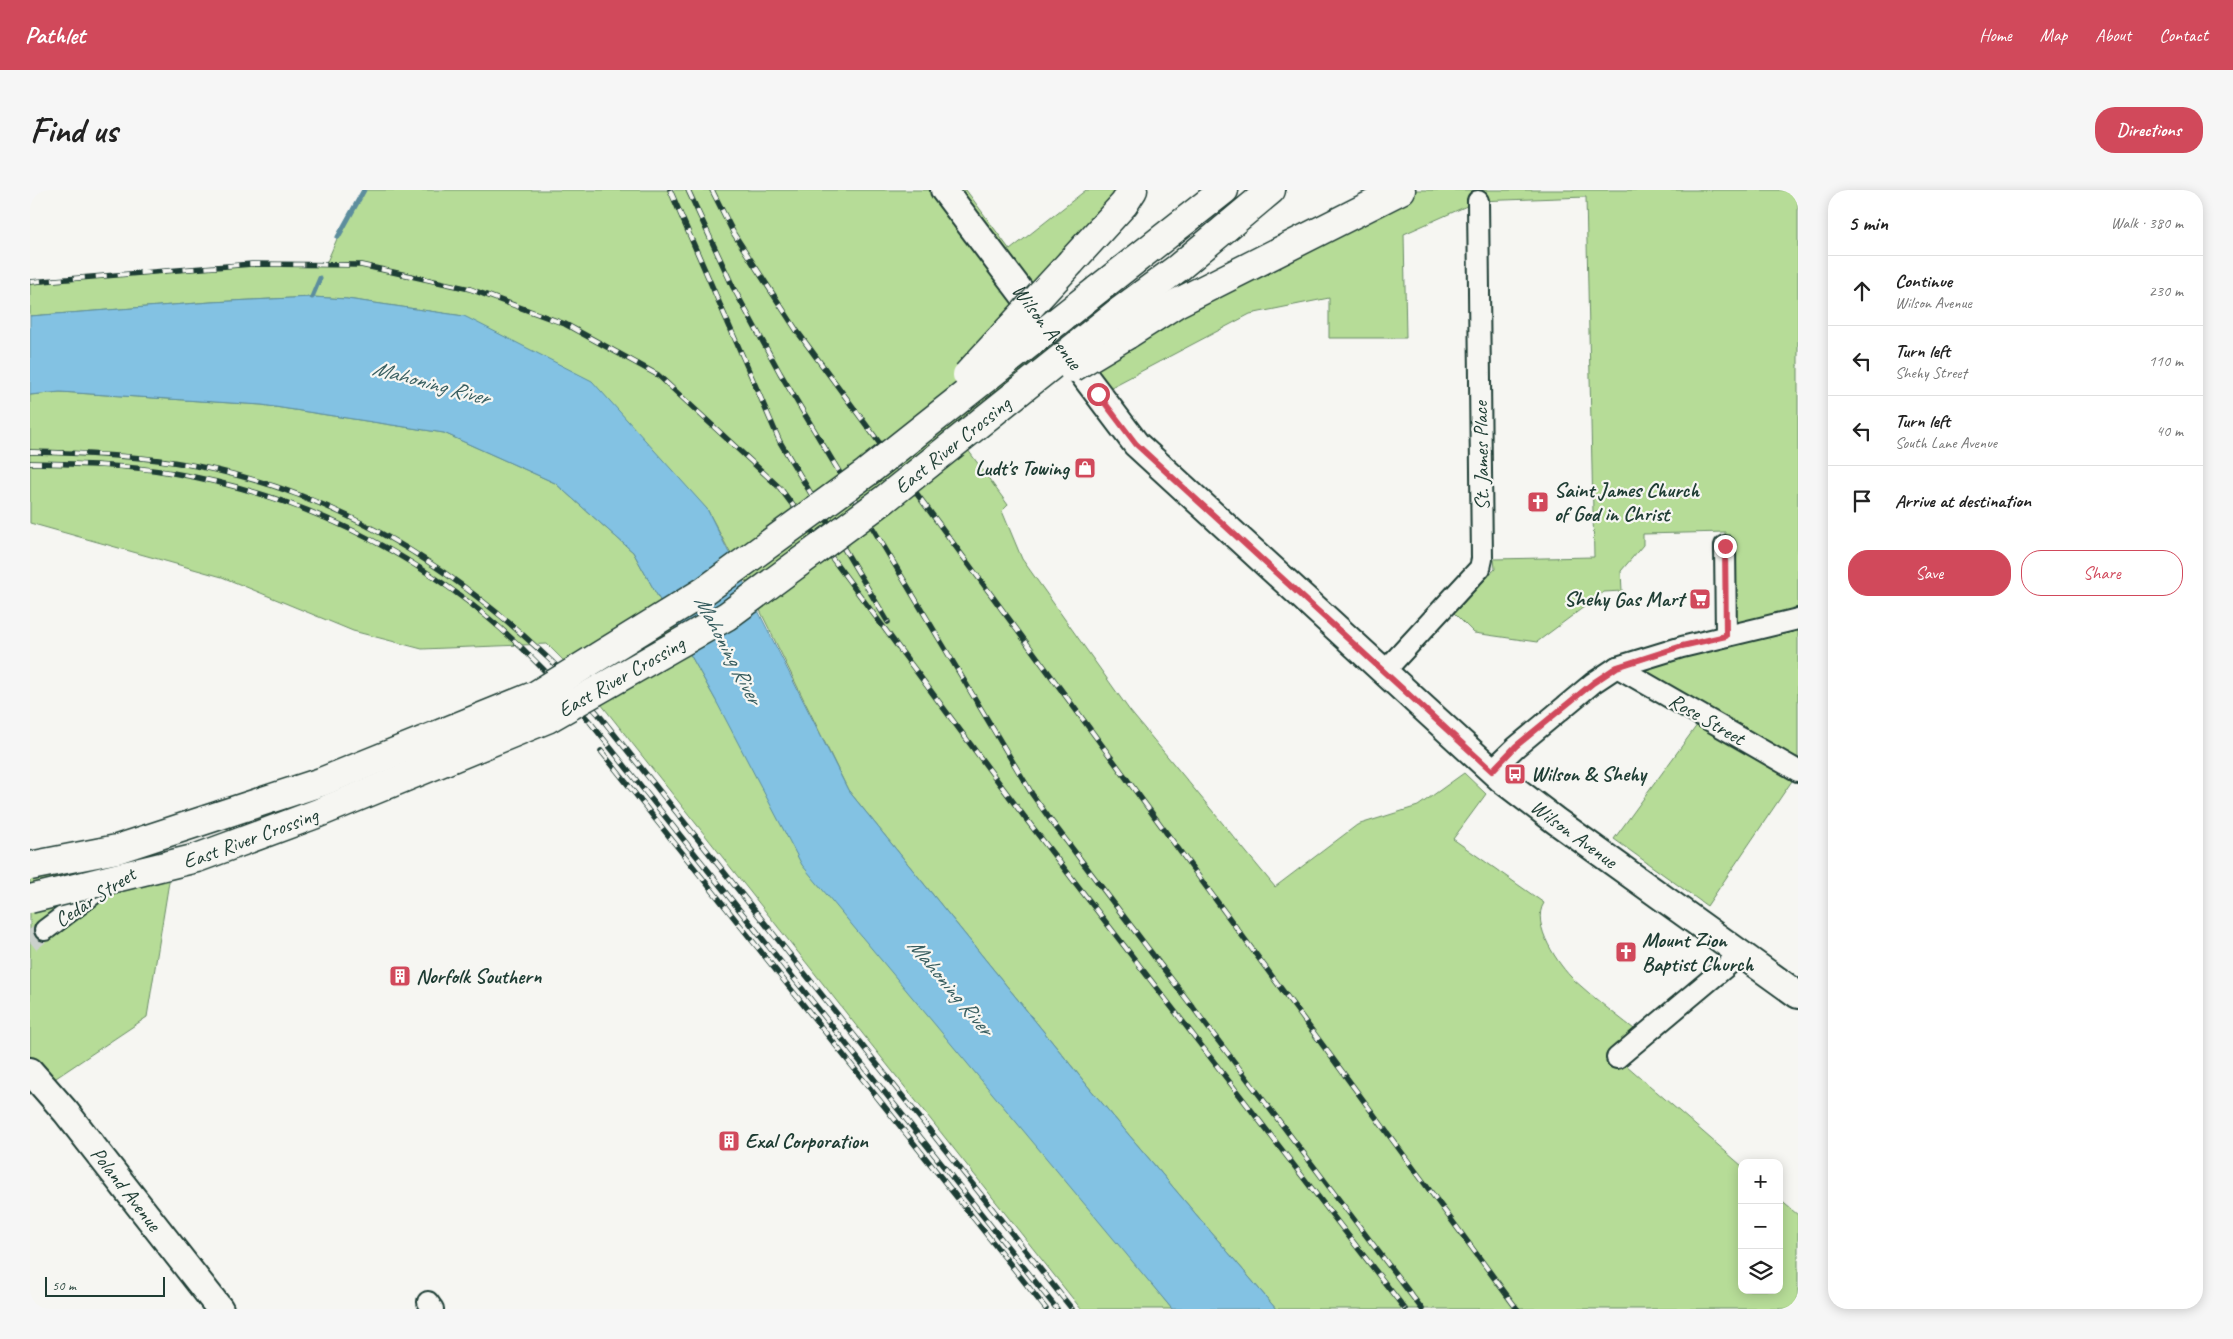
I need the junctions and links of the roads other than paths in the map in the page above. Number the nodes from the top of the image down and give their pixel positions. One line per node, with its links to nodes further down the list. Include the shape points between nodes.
1 (944, 190): 13 (main road, Wilson Avenue, via 1136,444)
2 (1133, 190): 8 (highway, bridge, via 1124,204)
3 (1224, 190): 8 (highway, East River Crossing, bridge)
4 (1270, 190): 7 (highway, via 1178,268)
5 (1401, 190): 7 (highway, via 1185,299)
6 (1478, 201): 13 (street, St. James Place, via 1482,559 1480,568)
7 (1121, 324): 18 (highway, East River Crossing, bridge, via 964,435 885,499 727,616 547,719 316,814 197,858)
8 (908, 440): 17 (highway, East River Crossing, bridge, via 703,592 536,696 321,782 117,849)
9 (1725, 546): 11 (street)
10 (1798, 619): 11 (street)
11 (1726, 636): 12 (street)
12 (1617, 667): 14 (street, via 1516,746); 15 (street, Rose Street)
13 (1383, 673): 14 (main road, Wilson Avenue)
14 (1492, 771): 20 (main road, Wilson Avenue)
15 (1798, 771)
16 (174, 857): 19 (street, Cedar Street, via 112,881)
17 (30, 866)
18 (30, 899)
19 (45, 930)
20 (1741, 954): 21 (main road, Wilson Avenue); 22 (street)
21 (1798, 995)
22 (1617, 1058)
23 (30, 1071): 24 (main road, Poland Avenue, via 66,1112)
24 (220, 1309)

